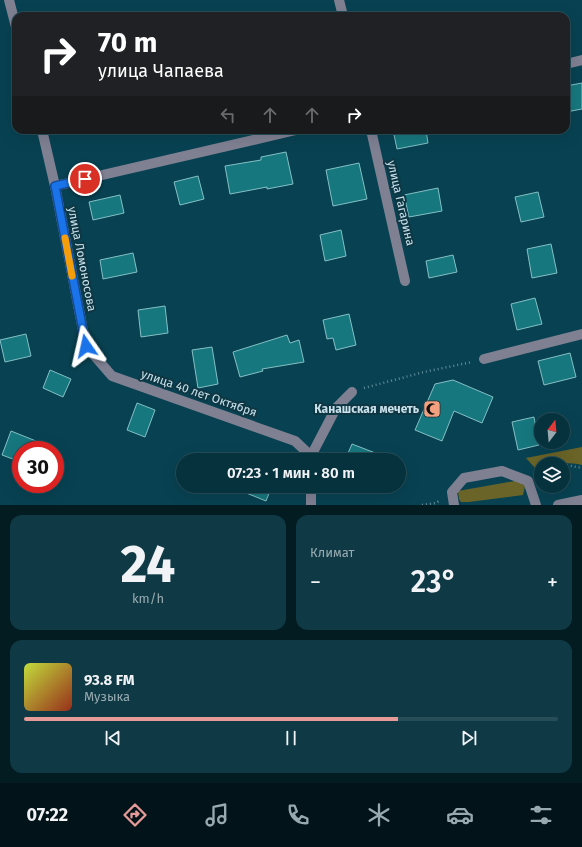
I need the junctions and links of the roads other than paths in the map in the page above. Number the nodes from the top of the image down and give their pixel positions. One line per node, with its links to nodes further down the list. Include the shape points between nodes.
1 (9, 0): 3 (street)
2 (340, 0): 4 (street)
3 (12, 12)
4 (343, 12)
5 (582, 60): 6 (street)
6 (570, 63)
7 (43, 134): 10 (street, улица Ломоносова)
8 (279, 134): 10 (street)
9 (372, 134): 11 (street, улица Гагарина)
10 (55, 186): 13 (street, улица Ломоносова)
11 (405, 281)
12 (582, 334): 14 (street)
13 (86, 346): 16 (street, улица 40 лет Октября, via 112,376 295,441)
14 (484, 359)
15 (352, 392): 17 (street, via 336,408)
16 (306, 453)
17 (314, 453)
18 (311, 493): 20 (street)
19 (582, 500): 23 (street)
20 (311, 505)
21 (454, 505): 22 (street, via 452,492 464,478 502,471 528,481)
22 (536, 505)
23 (558, 505)

